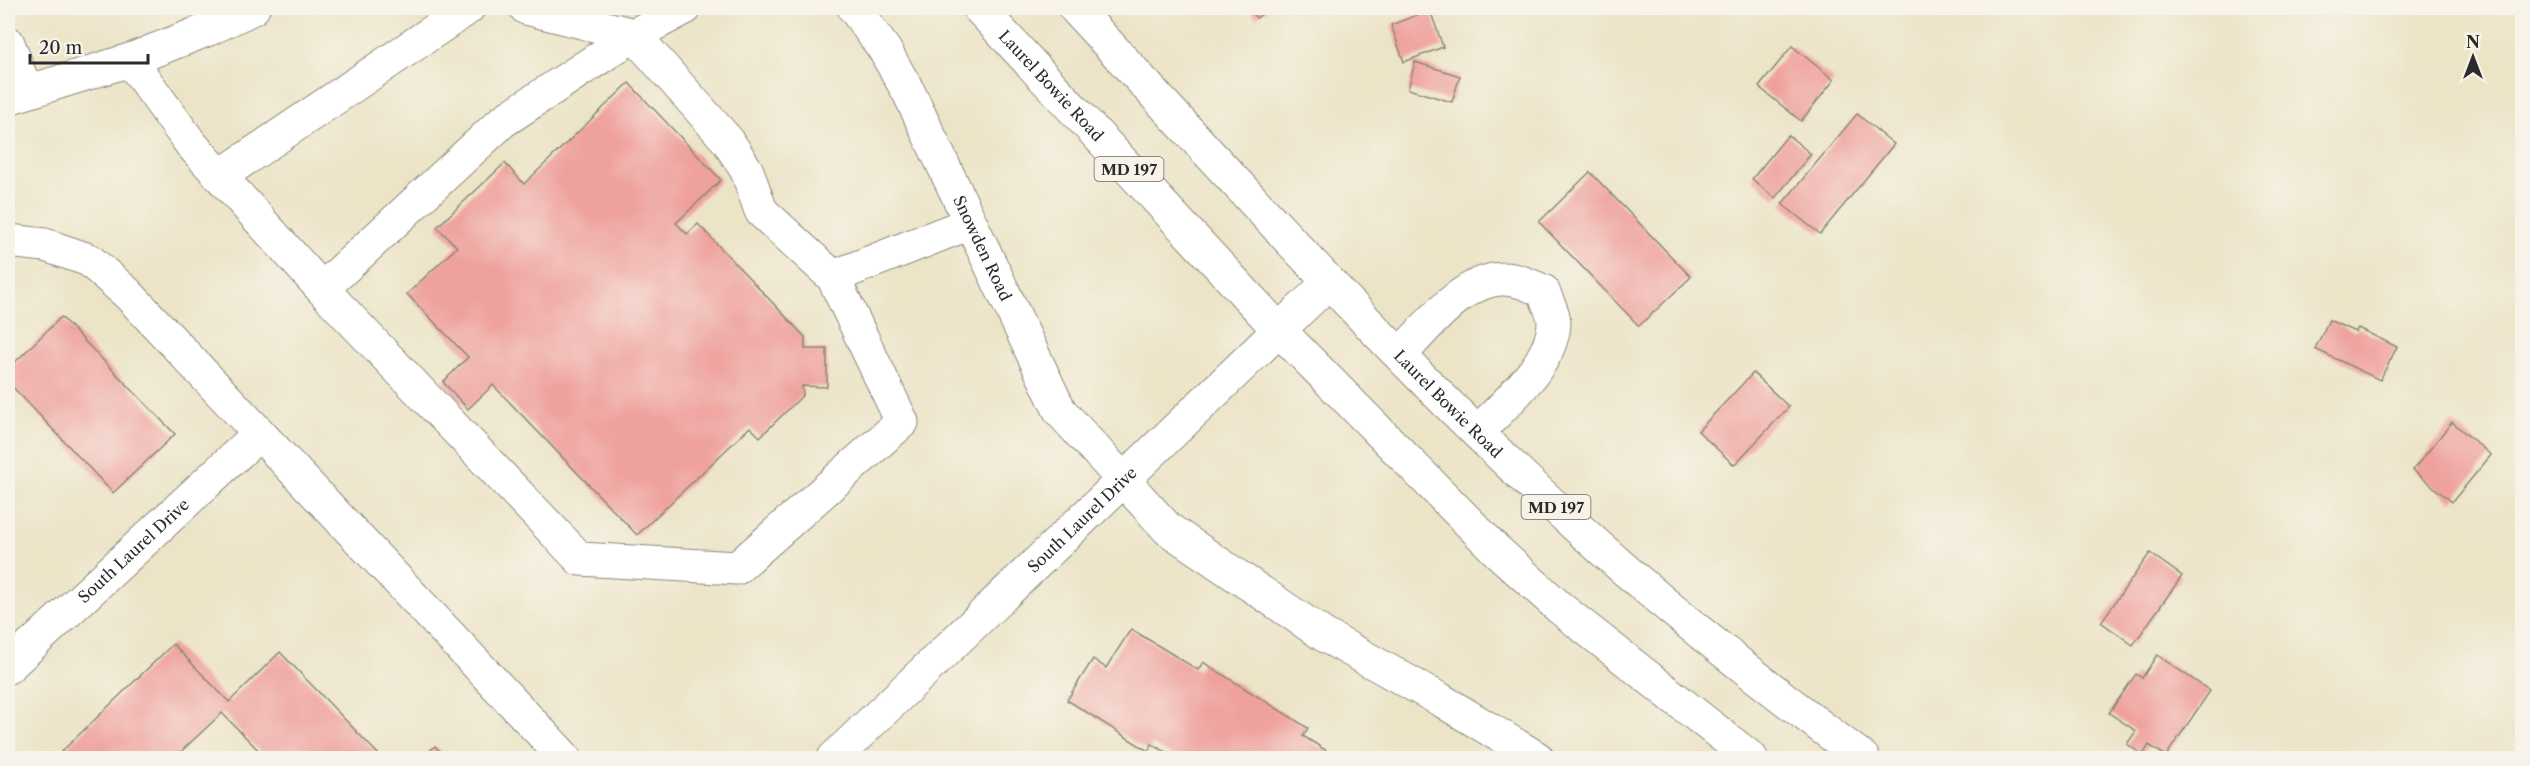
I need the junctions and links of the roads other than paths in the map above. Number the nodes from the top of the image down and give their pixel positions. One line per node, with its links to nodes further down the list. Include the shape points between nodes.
1 (253, 8): 10 (street)
2 (468, 8): 12 (street)
3 (525, 8): 8 (street)
4 (685, 8): 8 (street)
5 (854, 8): 13 (street, Snowden Road, via 909,93)
6 (979, 8): 18 (street, Laurel Bowie Road / MD 197)
7 (1076, 8): 16 (street, Laurel Bowie Road / MD 197)
8 (634, 35): 15 (street, via 728,141 747,171 761,212); 17 (street, via 503,121)
9 (8, 43): 11 (street)
10 (130, 60): 11 (street); 12 (street, via 190,144)
11 (17, 94)
12 (220, 176): 17 (street)
13 (970, 223): 15 (street); 22 (street, Snowden Road, via 1060,411)
14 (8, 240): 21 (street, via 45,245 89,260 128,294)
15 (833, 277): 17 (street, via 903,422 737,568 580,559)
16 (1329, 282): 18 (street, South Laurel Drive); 19 (street, Laurel Bowie Road / MD 197)
17 (322, 289)
18 (1280, 330): 22 (street, South Laurel Drive); 27 (street, Laurel Bowie Road / MD 197, via 1544,594)
19 (1400, 355): 20 (street, Laurel Bowie Road / MD 197); 20 (street, via 1469,288 1502,279 1524,282 1543,291 1554,320 1550,344 1540,364)
20 (1478, 432): 28 (street, Laurel Bowie Road / MD 197, via 1623,568)
21 (259, 434): 23 (street, South Laurel Drive); 24 (street)
22 (1123, 480): 25 (street, South Laurel Drive); 26 (street, Snowden Road, via 1168,530 1324,635 1451,705)
23 (8, 667)
24 (565, 759)
25 (834, 759)
26 (1537, 759)
27 (1751, 759)
28 (1863, 759)

